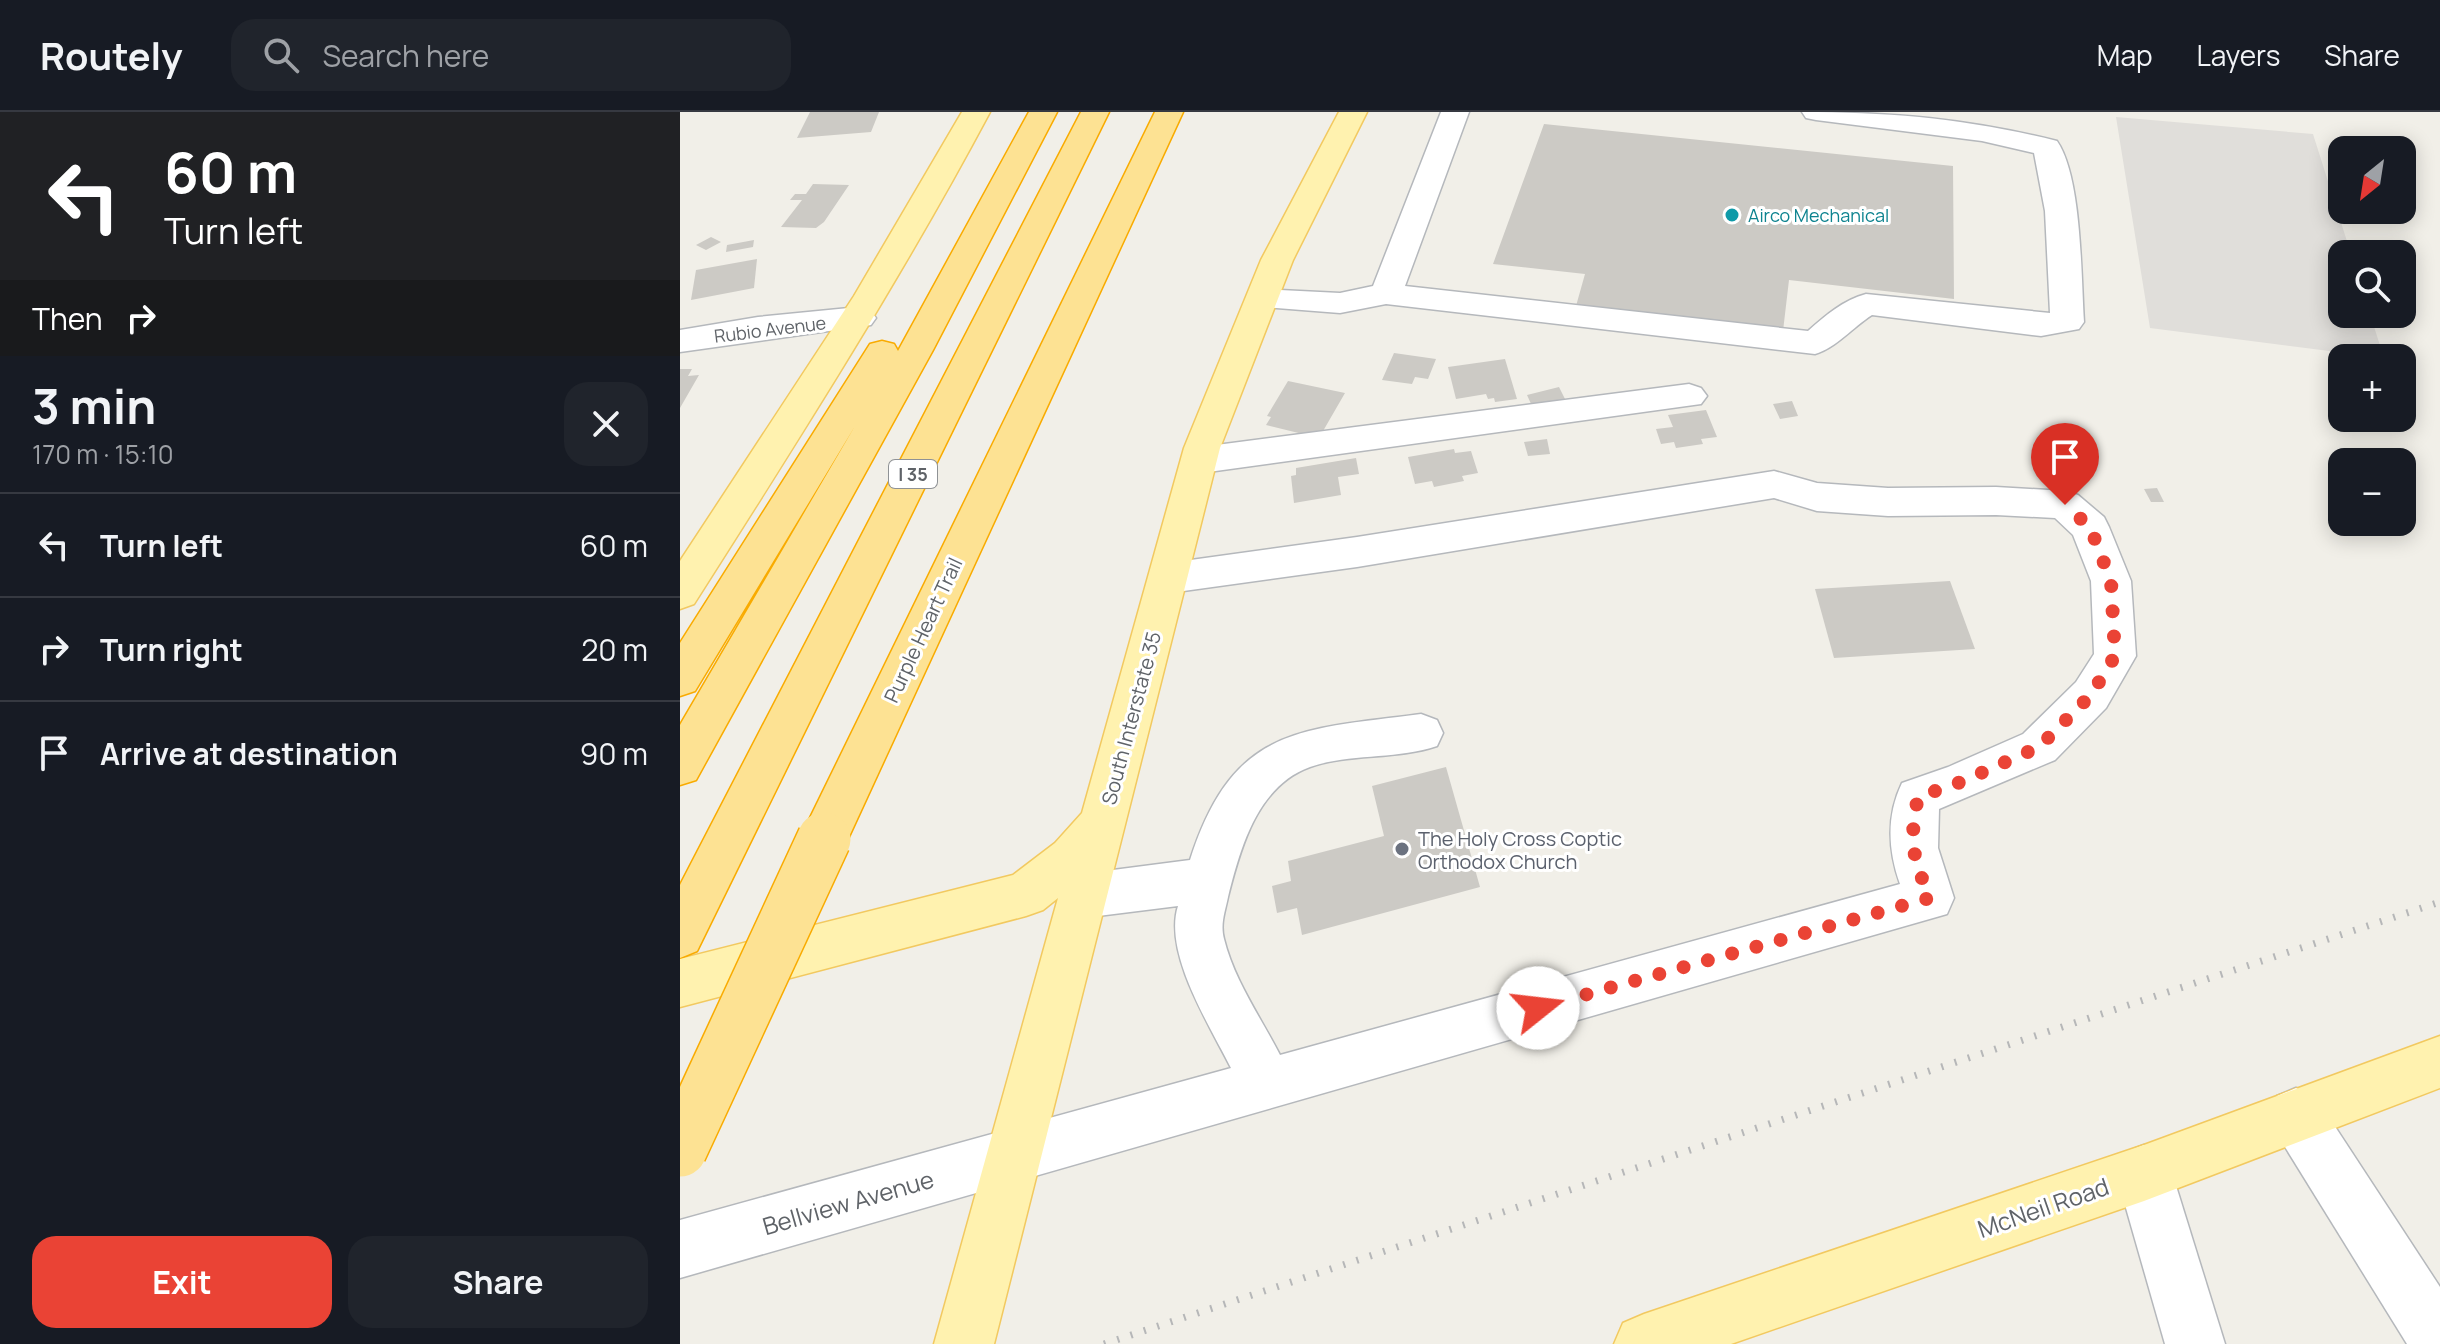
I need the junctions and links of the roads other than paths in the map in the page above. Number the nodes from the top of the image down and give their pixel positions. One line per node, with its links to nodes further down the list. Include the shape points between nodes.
1 (976, 112): 12 (main road)
2 (1031, 112): 18 (highway)
3 (1043, 112): 20 (highway, via 916,350)
4 (1095, 112): 24 (highway, I 35)
5 (1169, 112): 29 (highway, Purple Heart Trail, bridge)
6 (1353, 112): 11 (main road, South Interstate 35)
7 (1455, 112): 10 (street)
8 (1816, 112): 9 (street)
9 (1970, 121): 10 (street, via 2047,147 2062,237 2067,322 2041,325 1866,304 1815,343)
10 (1386, 294): 11 (street, via 1340,303)
11 (1262, 299): 15 (main road, South Interstate 35)
12 (859, 318): 13 (street, Rubio Avenue); 17 (main road)
13 (680, 341)
14 (1689, 396): 15 (street)
15 (1201, 460): 16 (main road, South Interstate 35)
16 (1169, 578): 21 (main road, South Interstate 35); 27 (street, Bellview Avenue, via 1774,484 1817,497 2065,505 2090,527 2111,581 2115,656 2091,695 2039,747 1918,797 1911,835 1930,898)
17 (680, 593)
18 (680, 679)
19 (1421, 733): 22 (street, via 1301,750 1274,763 1230,820)
20 (680, 766)
21 (1102, 824): 23 (main road, South Interstate 35); 25 (main road, via 1072,858 1026,894)
22 (1208, 880): 23 (street); 27 (street, via 1197,928 1212,972)
23 (1082, 896): 30 (main road, South Interstate 35)
24 (680, 935)
25 (680, 983)
26 (2440, 1062): 28 (main road, McNeil Road)
27 (1267, 1084): 30 (street, Bellview Avenue)
28 (2296, 1115): 31 (main road, McNeil Road); 33 (street)
29 (680, 1150)
30 (1016, 1154): 32 (street, Bellview Avenue); 34 (main road, South Interstate 35)
31 (2144, 1173): 35 (main road, McNeil Road); 36 (street)
32 (680, 1249)
33 (2440, 1341)
34 (964, 1344)
35 (1644, 1344)
36 (2195, 1344)

